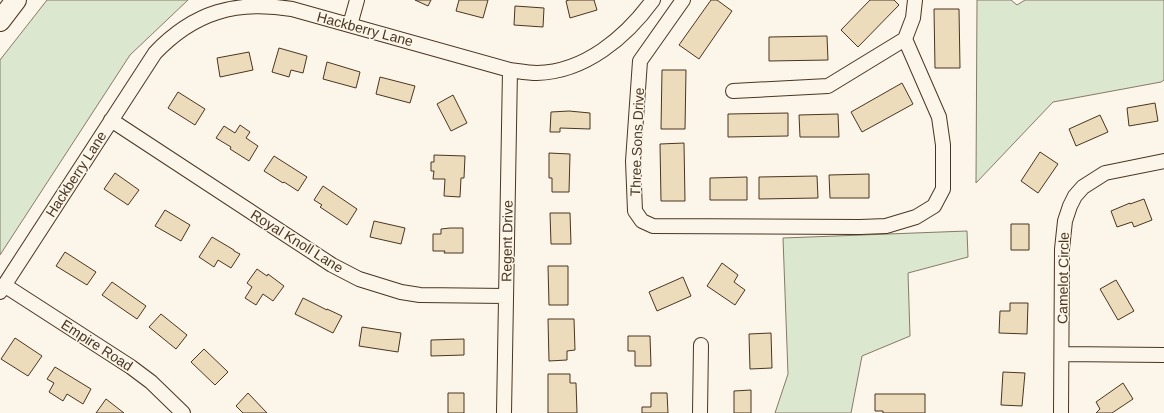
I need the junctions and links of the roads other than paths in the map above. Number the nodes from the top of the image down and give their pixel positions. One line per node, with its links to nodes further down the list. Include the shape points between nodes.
1 (16, 0): 6 (highway)
2 (357, 0): 7 (street)
3 (653, 0): 9 (street, Hackberry Lane, via 631,27 583,62 548,72)
4 (683, 0): 8 (street, Three Sons Drive, via 640,61 633,161 635,211 642,221 653,226 860,228 886,226 916,217 934,206 943,189 943,145 939,117)
5 (915, 0): 8 (street, via 913,18)
6 (0, 21)
7 (350, 25): 9 (street, Hackberry Lane); 11 (street, Hackberry Lane, via 277,6 246,5 216,12 177,32 155,53)
8 (905, 39): 10 (street, via 828,86)
9 (510, 70): 14 (street, Regent Drive)
10 (733, 91)
11 (110, 120): 13 (street, Hackberry Lane); 14 (street, Royal Knoll Lane, via 332,265 359,279 414,294)
12 (1164, 161): 16 (street, Camelot Circle, via 1104,173 1083,187 1075,196 1063,235)
13 (2, 288): 18 (street, Empire Road, via 131,367 151,382)
14 (506, 296): 19 (street, Regent Drive)
15 (700, 345): 20 (street)
16 (1062, 354): 17 (street); 21 (street, Camelot Circle)
17 (1164, 355)
18 (183, 413)
19 (504, 413)
20 (700, 413)
21 (1061, 413)

